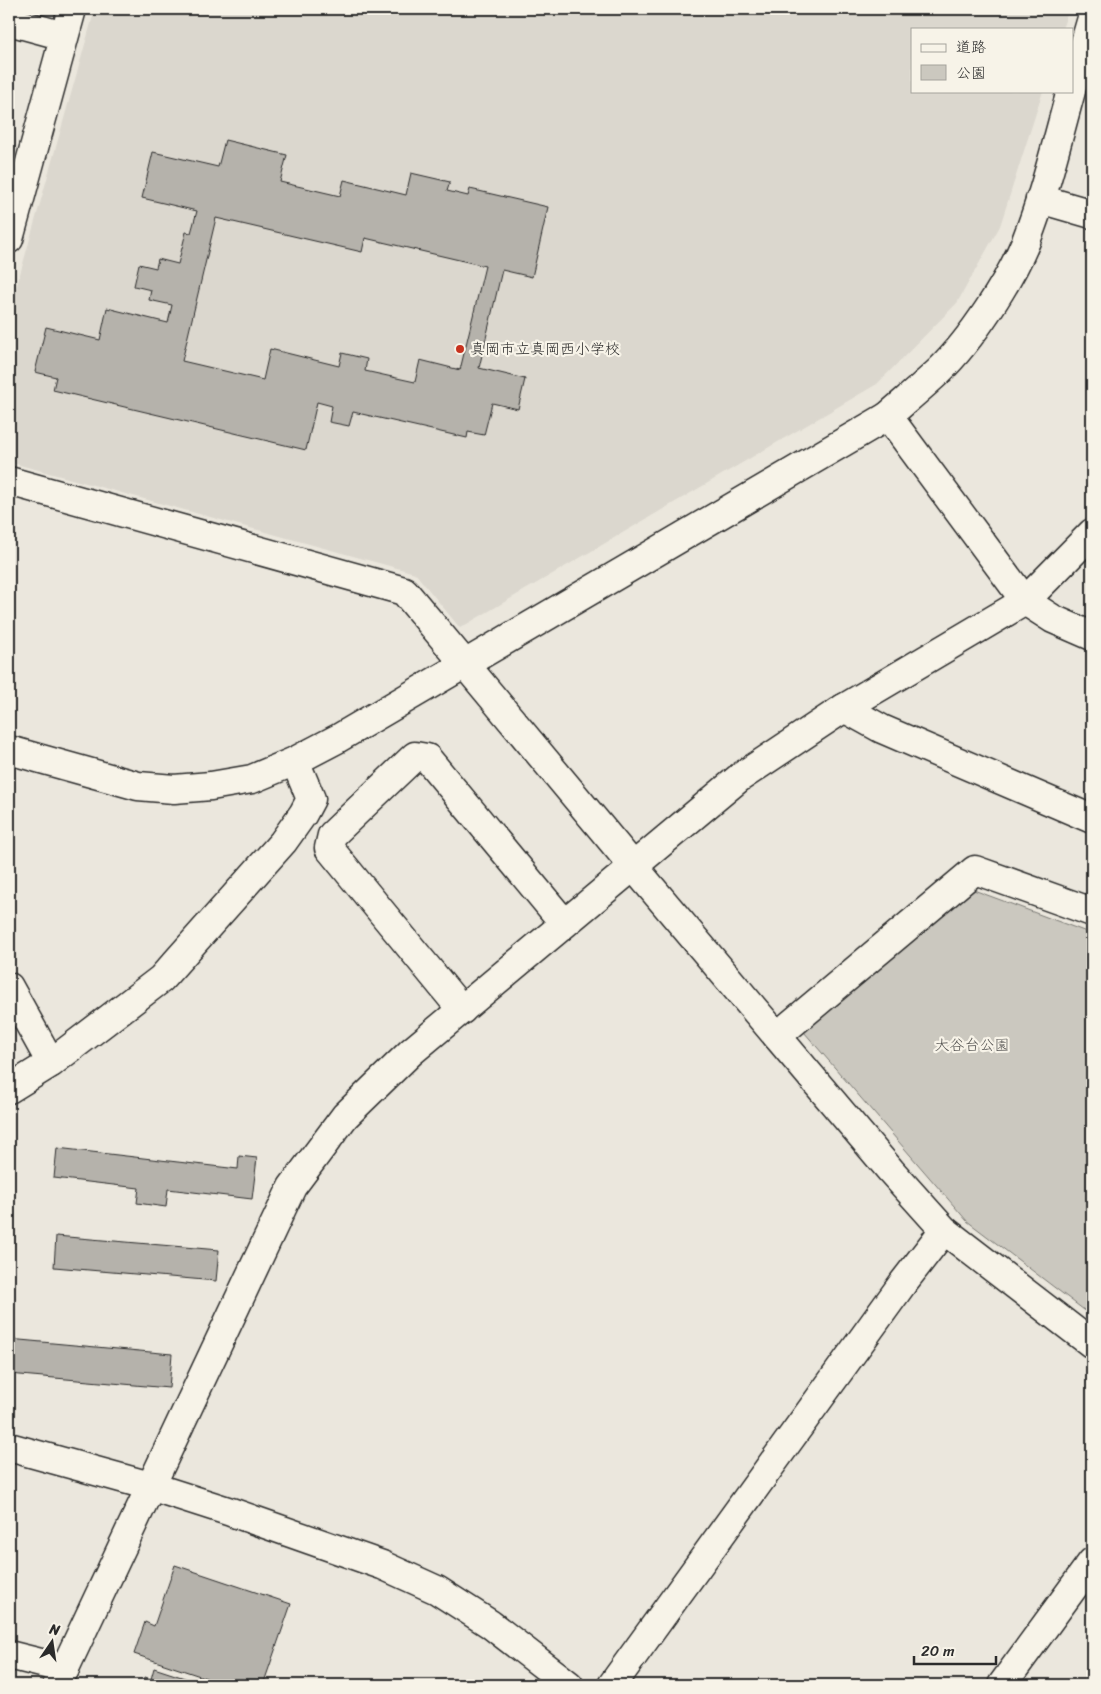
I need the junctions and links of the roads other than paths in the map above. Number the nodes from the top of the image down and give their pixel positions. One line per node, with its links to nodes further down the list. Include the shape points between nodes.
1 (72, 9): 4 (street)
2 (1092, 18): 5 (street)
3 (9, 20): 4 (street)
4 (64, 36): 9 (street)
5 (1074, 80)
6 (1071, 92): 7 (street)
7 (1040, 199): 8 (street); 10 (street, via 1025,242 977,326 940,370)
8 (1092, 214)
9 (9, 239)
10 (888, 416): 13 (street); 15 (street)
11 (9, 482): 15 (street, via 404,591)
12 (1092, 533): 13 (street)
13 (1025, 601): 14 (street, via 1053,619); 16 (street)
14 (1092, 636)
15 (466, 664): 18 (street); 20 (street)
16 (844, 708): 19 (street, via 882,729); 20 (street, via 739,778)
17 (9, 750): 18 (street, via 138,786 174,789 252,780)
18 (295, 761): 26 (street, via 311,799 283,842 161,979)
19 (1092, 819)
20 (633, 866): 22 (street); 25 (street)
21 (1092, 912): 25 (street, via 975,870)
22 (564, 924): 24 (street); 24 (street, via 427,758 415,756 332,836 329,848)
23 (9, 987): 26 (street)
24 (462, 1010): 31 (street, via 411,1052 345,1116 292,1187)
25 (777, 1036): 28 (street)
26 (51, 1063): 27 (street)
27 (9, 1089)
28 (944, 1230): 29 (street); 36 (street, via 902,1283)
29 (1092, 1344)
30 (9, 1447): 31 (street)
31 (150, 1486): 34 (street); 35 (street, via 382,1565 437,1590 490,1624)
32 (1092, 1562): 37 (street)
33 (9, 1655): 34 (street)
34 (61, 1677)
35 (569, 1685)
36 (612, 1685)
37 (1002, 1685)

